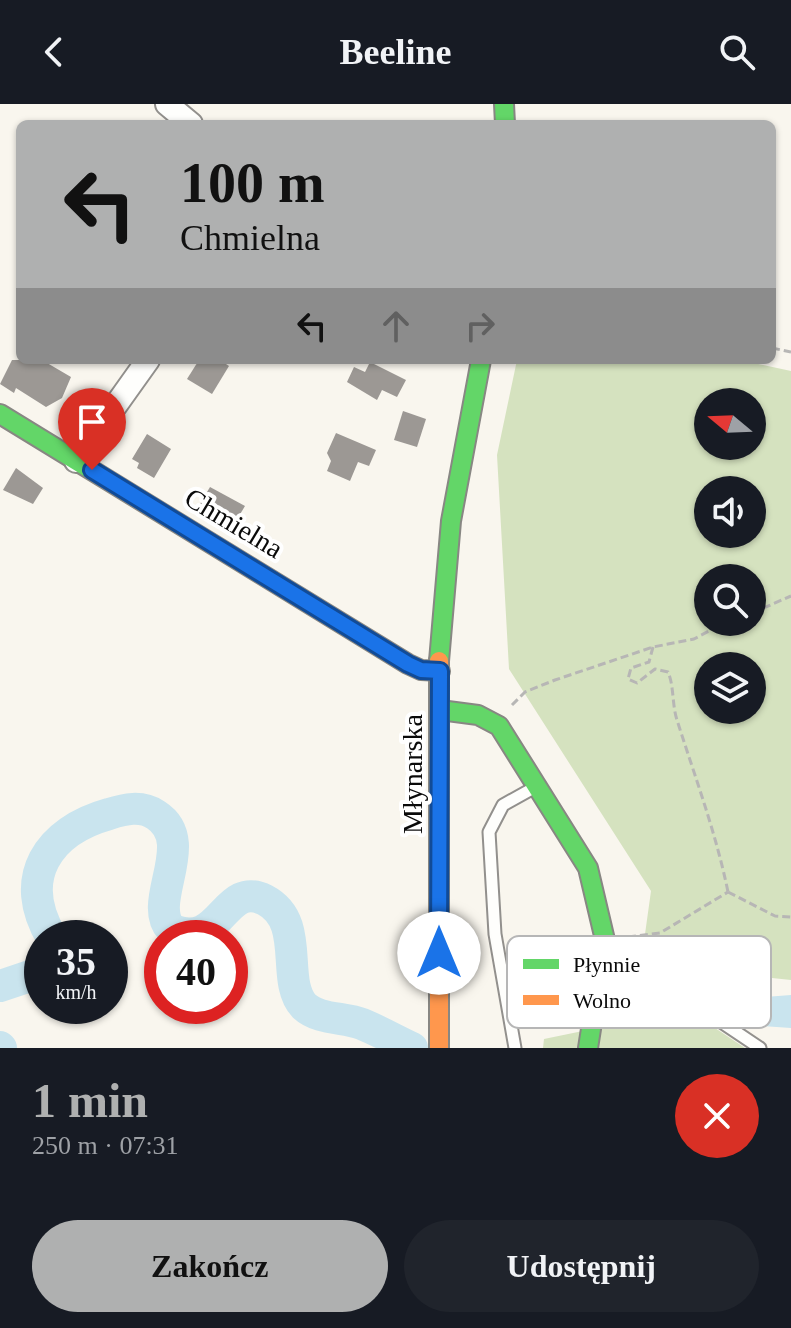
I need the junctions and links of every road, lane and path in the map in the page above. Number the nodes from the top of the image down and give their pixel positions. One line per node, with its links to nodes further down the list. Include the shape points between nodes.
1 (167, 104): 2 (street)
2 (186, 120)
3 (145, 364): 6 (street)
4 (480, 364): 11 (street, Młynarska, via 452,515)
5 (0, 414): 6 (street, Chmielna)
6 (76, 461): 11 (street, Chmielna, via 408,664)
7 (791, 596): 8 (path)
8 (766, 607)
9 (700, 636): 10 (path)
10 (653, 647): 13 (path, via 525,692); 15 (path, via 649,662 631,668 628,679 637,683 655,669 671,678 673,706)
11 (440, 671): 12 (street, Młynarska)
12 (440, 710): 13 (street, via 478,715); 23 (street, Młynarska)
13 (499, 726): 14 (street)
14 (539, 785): 17 (street, via 588,868); 19 (lane, via 503,805 489,832 495,934)
15 (728, 892): 16 (path, via 775,916); 18 (path, via 660,933)
16 (791, 917)
17 (604, 936)
18 (636, 936)
19 (507, 1002)
20 (511, 1028): 24 (lane)
21 (592, 1028): 25 (street)
22 (730, 1028): 26 (lane)
23 (439, 1048)
24 (515, 1048)
25 (588, 1048)
26 (760, 1048)

